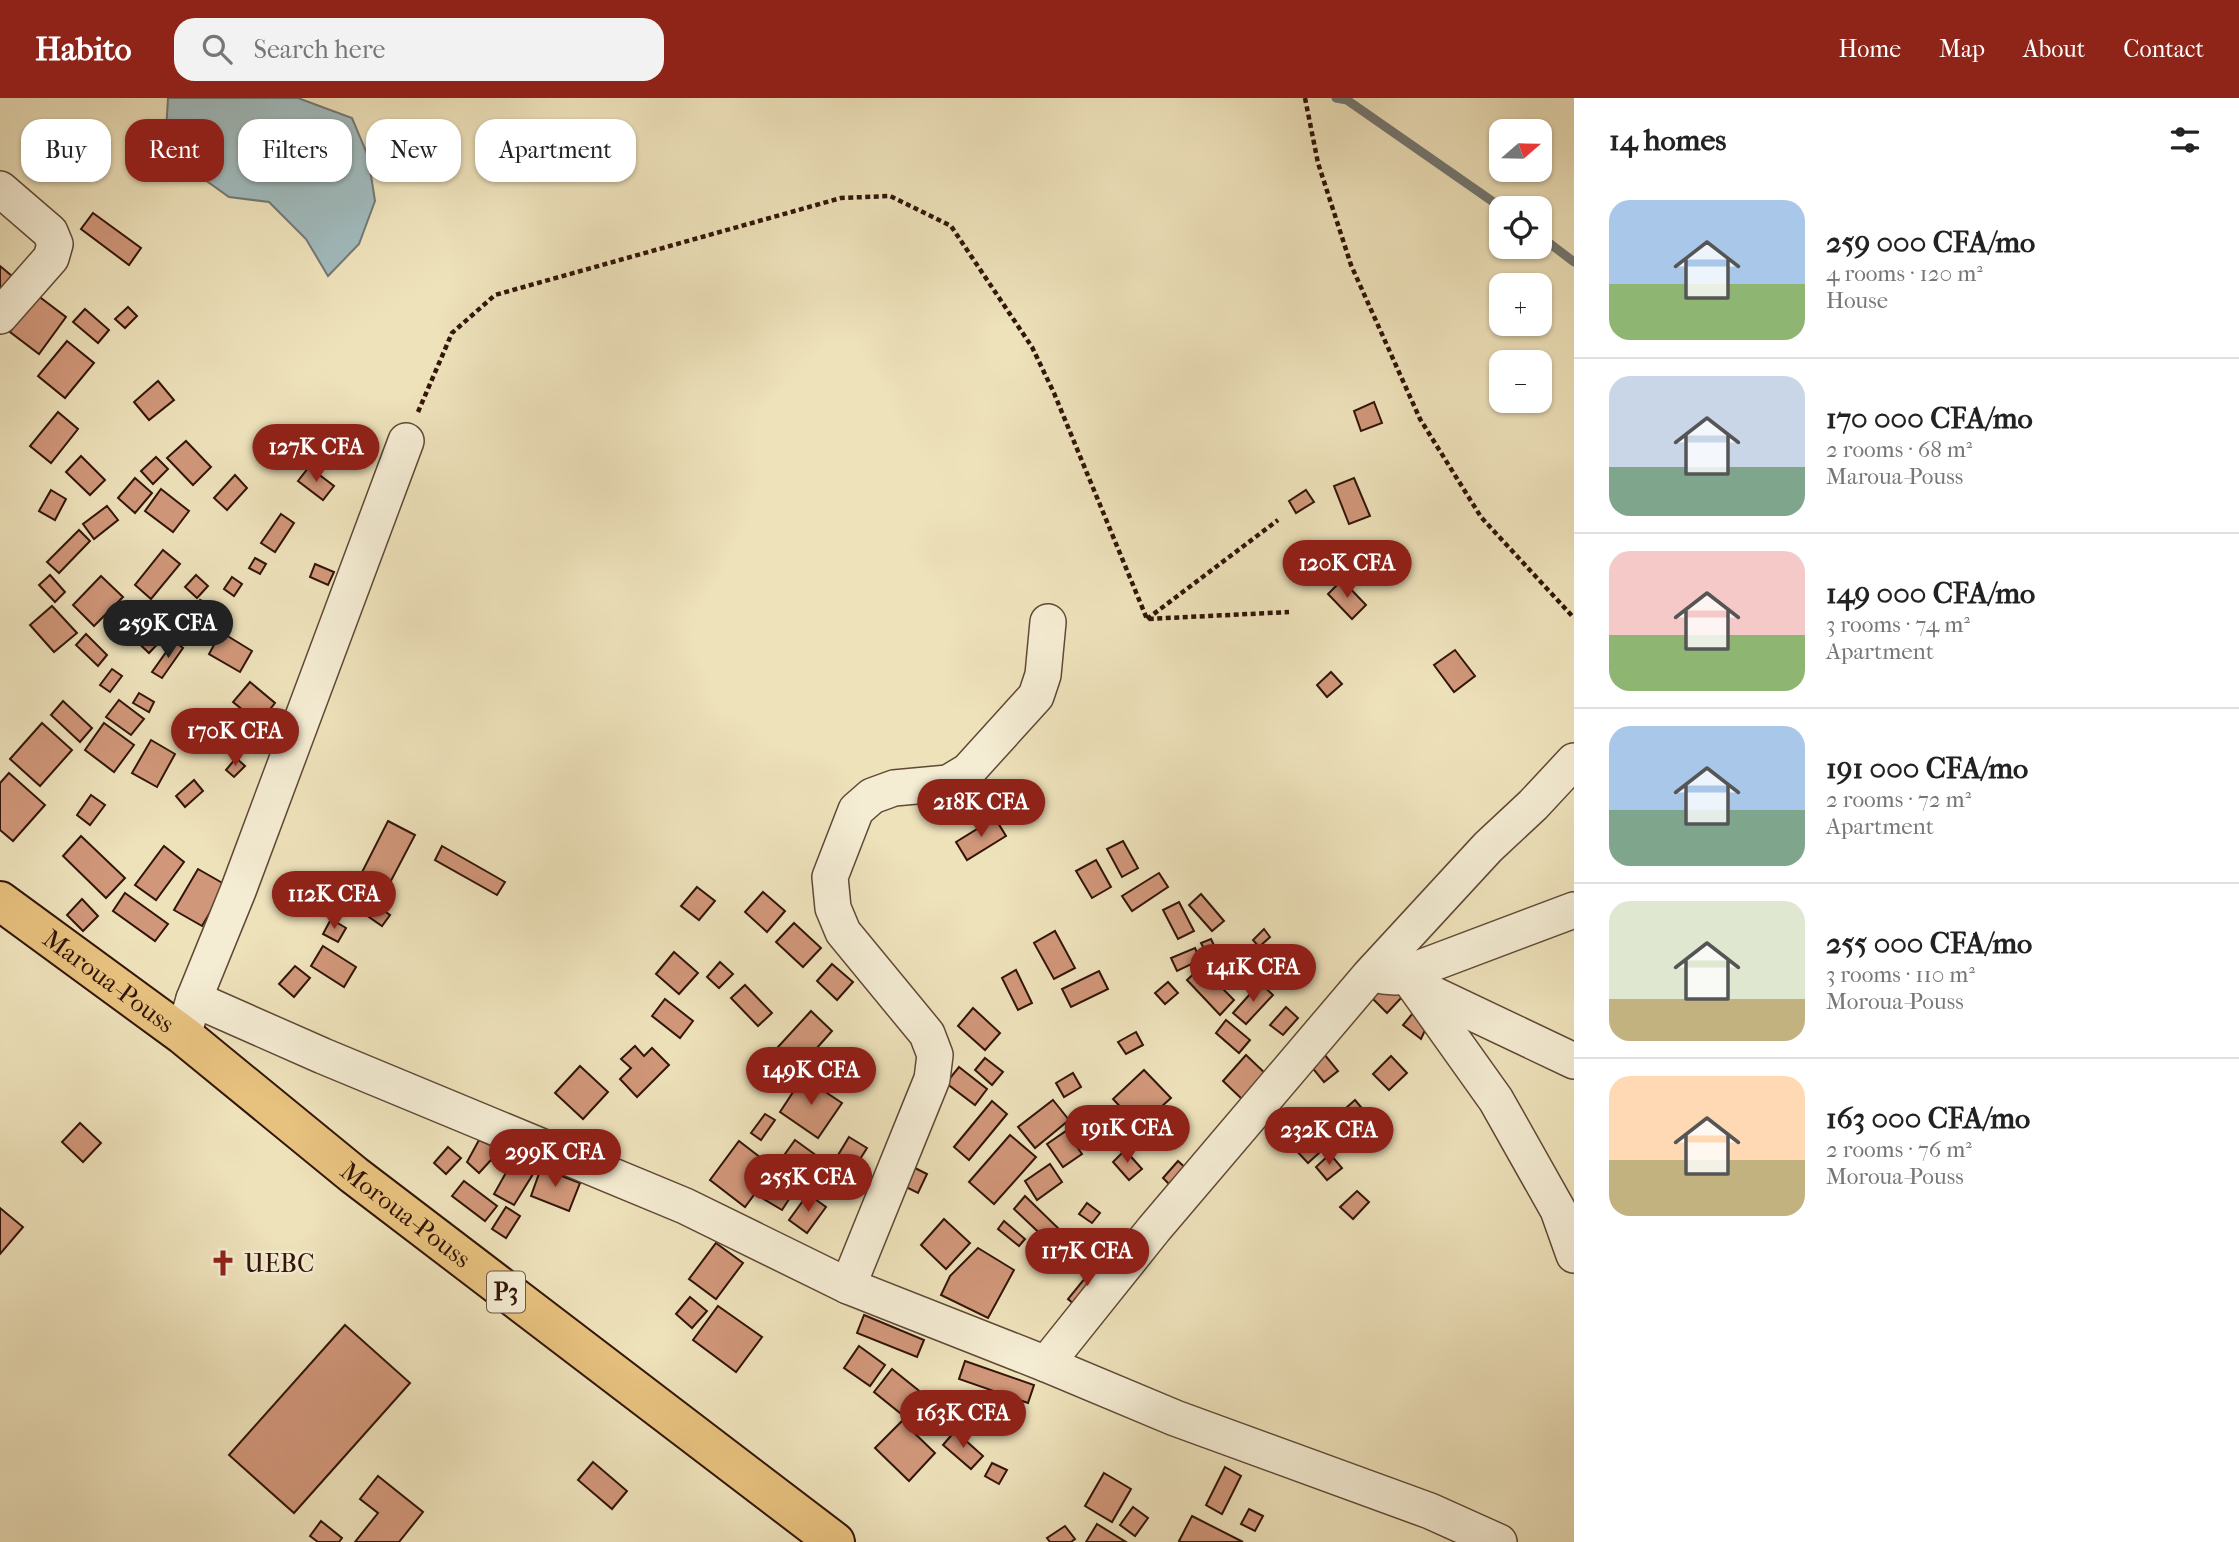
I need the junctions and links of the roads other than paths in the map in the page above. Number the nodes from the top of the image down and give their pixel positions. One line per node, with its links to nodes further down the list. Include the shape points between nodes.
1 (0, 189): 2 (street, via 50,232 55,244 51,258)
2 (0, 316)
3 (406, 441): 9 (street)
4 (1048, 622): 13 (street, via 1043,675 1036,696 968,771 948,783 894,788 872,796 856,810 830,877 833,908 843,932 927,1034 935,1055 932,1079)
5 (1574, 761): 8 (street, via 1488,847)
6 (0, 901): 10 (main road, Maroua-Pouss / P3)
7 (1574, 910): 8 (street)
8 (1393, 979): 11 (street); 12 (street, via 1496,1100 1558,1210); 14 (street, via 1154,1229)
9 (194, 999): 10 (street); 13 (street, via 685,1206)
10 (183, 1035): 15 (main road, Moroua-Pouss / P3, via 354,1175)
11 (1574, 1061)
12 (1574, 1255)
13 (848, 1286): 14 (street)
14 (1045, 1364): 16 (street, via 1175,1419 1430,1511)
15 (832, 1541)
16 (1499, 1542)

